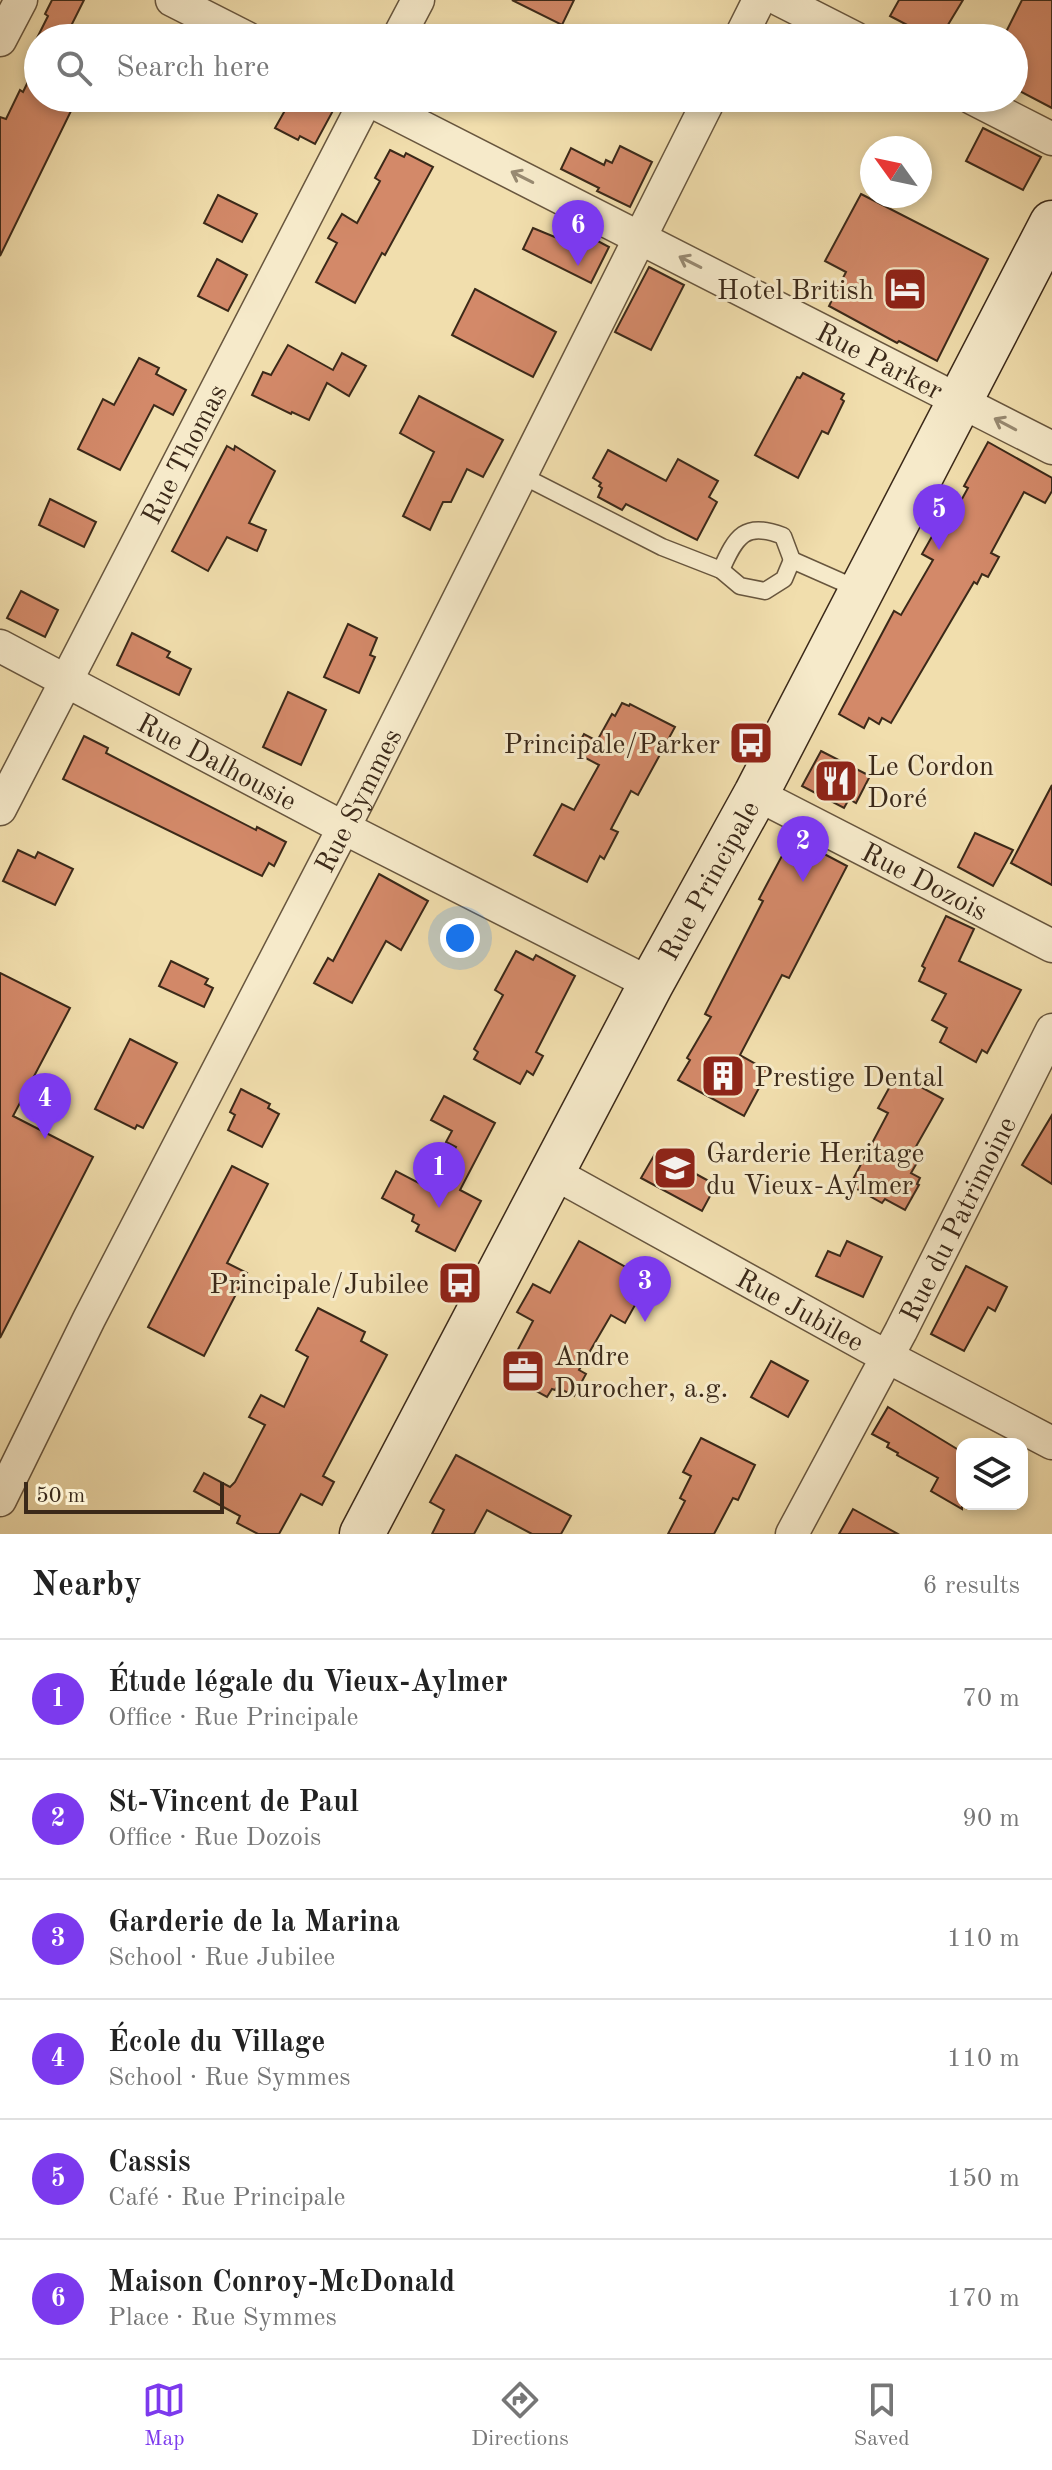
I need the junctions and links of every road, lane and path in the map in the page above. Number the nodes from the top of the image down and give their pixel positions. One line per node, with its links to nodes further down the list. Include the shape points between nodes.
1 (21, 0): 10 (street)
2 (172, 0): 6 (street)
3 (418, 0): 7 (street)
4 (759, 0): 8 (street)
5 (780, 0): 9 (street)
6 (219, 24)
7 (405, 24)
8 (747, 24)
9 (827, 24)
10 (0, 40)
11 (359, 112): 25 (street, Rue Thomas)
12 (394, 112): 17 (street, Rue Parker, one-way to 12)
13 (703, 112): 17 (street, Rue Symmes)
14 (999, 112): 15 (street)
15 (1052, 139)
16 (1052, 223): 18 (street, Rue Principale)
17 (641, 237): 18 (street, Rue Parker, one-way to 17); 20 (street, Rue Symmes)
18 (958, 401): 19 (street, Rue Parker, one-way to 18); 23 (street, Rue Principale)
19 (1052, 448)
20 (521, 475): 22 (lane, via 662,547); 28 (street, Rue Symmes)
21 (792, 560): 22 (lane, via 784,579 765,591 740,586); 22 (lane, via 783,536 762,528 743,534); 23 (lane)
22 (721, 570)
23 (860, 590): 26 (street, Rue Principale)
24 (0, 646): 25 (street, Rue Dalhousie)
25 (67, 682): 27 (street, Rue Thomas); 28 (street, Rue Dalhousie)
26 (756, 794): 29 (street, Rue Dozois); 30 (street, Rue Principale)
27 (0, 809)
28 (344, 828): 30 (street, Rue Dalhousie); 35 (street, Rue Symmes)
29 (1052, 946)
30 (651, 984): 32 (street, Rue Principale)
31 (1052, 1030): 33 (street, Rue du Patrimoine)
32 (552, 1172): 33 (street, Rue Jubilee); 36 (street, Rue Principale)
33 (888, 1357): 34 (street, Rue Jubilee); 37 (street, Rue du Patrimoine)
34 (1052, 1443)
35 (0, 1500)
36 (362, 1534)
37 (792, 1534)

